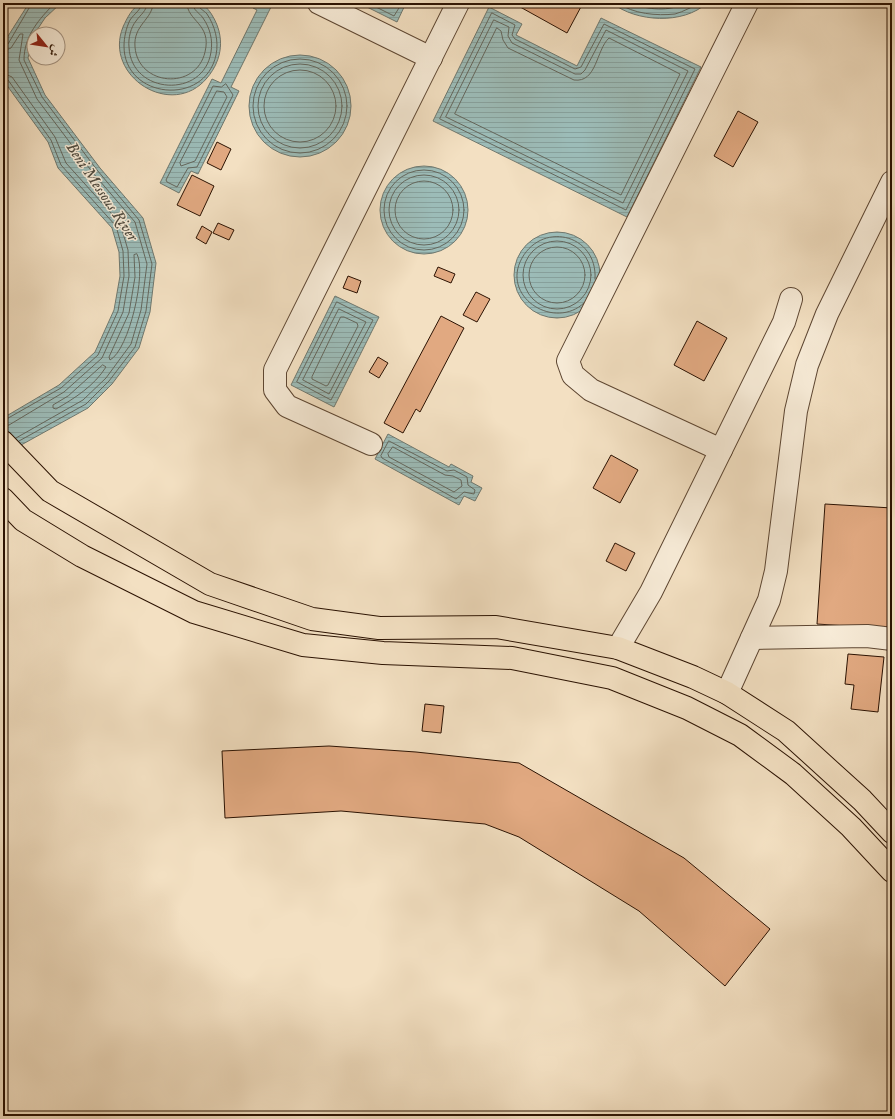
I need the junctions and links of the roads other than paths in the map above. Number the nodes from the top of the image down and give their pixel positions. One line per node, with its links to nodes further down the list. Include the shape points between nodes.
1 (319, 3): 4 (street)
2 (458, 3): 4 (street)
3 (747, 3): 9 (street, via 568,361 573,375 591,390)
4 (431, 58): 8 (street, via 275,370 275,390 287,406)
5 (892, 182): 11 (street, via 827,314 807,365 796,411 776,571 769,600)
6 (790, 299): 9 (street, via 784,322)
7 (3, 442): 13 (highway, via 50,491 210,584 312,619 379,628 496,627)
8 (371, 444)
9 (721, 450): 13 (street, via 651,592)
10 (3, 499): 16 (highway, via 23,520 82,556 194,612 304,645 383,653 512,658 612,678 687,708 740,735 793,774 851,827)
11 (752, 638): 12 (street, via 867,636); 14 (street)
12 (892, 639)
13 (618, 648): 14 (highway)
14 (727, 693): 15 (highway, via 786,731 862,800)
15 (892, 832)
16 (892, 871)

